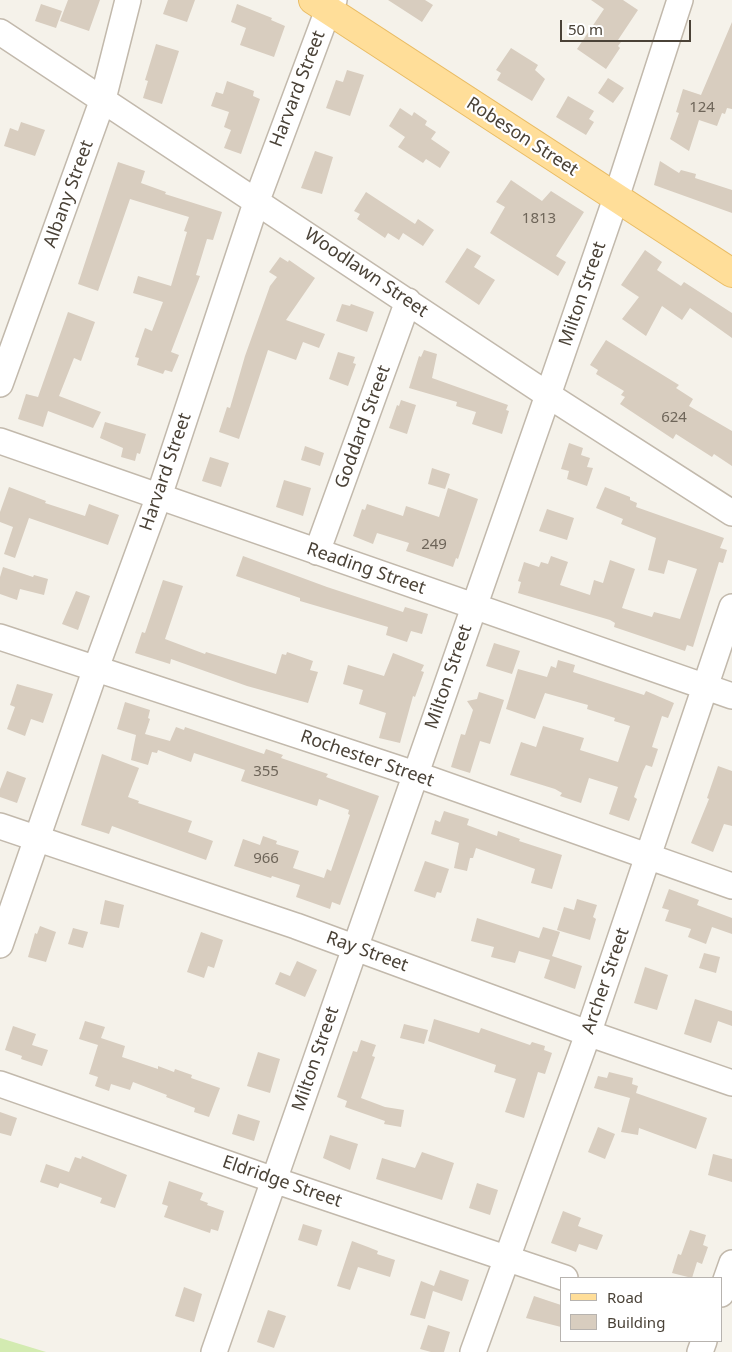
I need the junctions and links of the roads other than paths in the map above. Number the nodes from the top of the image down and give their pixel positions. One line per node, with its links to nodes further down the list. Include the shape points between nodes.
1 (128, 0): 5 (street, Albany Street)
2 (680, 0): 6 (street, Milton Street)
3 (325, 3): 6 (main road, Robeson Street); 7 (street, Harvard Street)
4 (0, 32): 5 (street, Woodlawn Street)
5 (103, 99): 7 (street, Woodlawn Street); 10 (street, Albany Street)
6 (616, 198): 8 (main road, Robeson Street); 11 (street, Milton Street)
7 (256, 200): 9 (street, Woodlawn Street); 13 (street, Harvard Street)
8 (732, 273)
9 (408, 302): 11 (street, Woodlawn Street); 15 (street, Goddard Street)
10 (0, 384)
11 (548, 395): 14 (street, Woodlawn Street); 16 (street, Milton Street)
12 (0, 441): 13 (street, Reading Street)
13 (159, 496): 15 (street, Reading Street); 19 (street, Harvard Street)
14 (732, 513)
15 (317, 552): 16 (street, Reading Street)
16 (473, 606): 20 (street, Reading Street); 22 (street, Milton Street)
17 (732, 607): 20 (street, Archer Street)
18 (0, 637): 19 (street, Rochester Street)
19 (96, 668): 22 (street, Rochester Street); 24 (street, Harvard Street)
20 (704, 687): 21 (street, Reading Street); 25 (street, Archer Street)
21 (732, 696)
22 (415, 774): 25 (street, Rochester Street); 28 (street, Milton Street)
23 (0, 826): 24 (street, Ray Street)
24 (38, 839): 27 (street, Harvard Street); 28 (street, Ray Street)
25 (647, 857): 26 (street, Rochester Street); 29 (street, Archer Street)
26 (732, 886)
27 (0, 945)
28 (356, 948): 29 (street, Ray Street); 32 (street, Milton Street)
29 (588, 1034): 30 (street, Ray Street); 33 (street, Archer Street)
30 (732, 1083)
31 (0, 1084): 32 (street, Eldridge Street)
32 (274, 1180): 33 (street, Eldridge Street); 37 (street, Milton Street)
33 (506, 1258): 35 (street, Eldridge Street); 38 (street, Archer Street)
34 (732, 1263): 36 (street)
35 (562, 1277)
36 (722, 1291)
37 (214, 1352)
38 (473, 1352)

